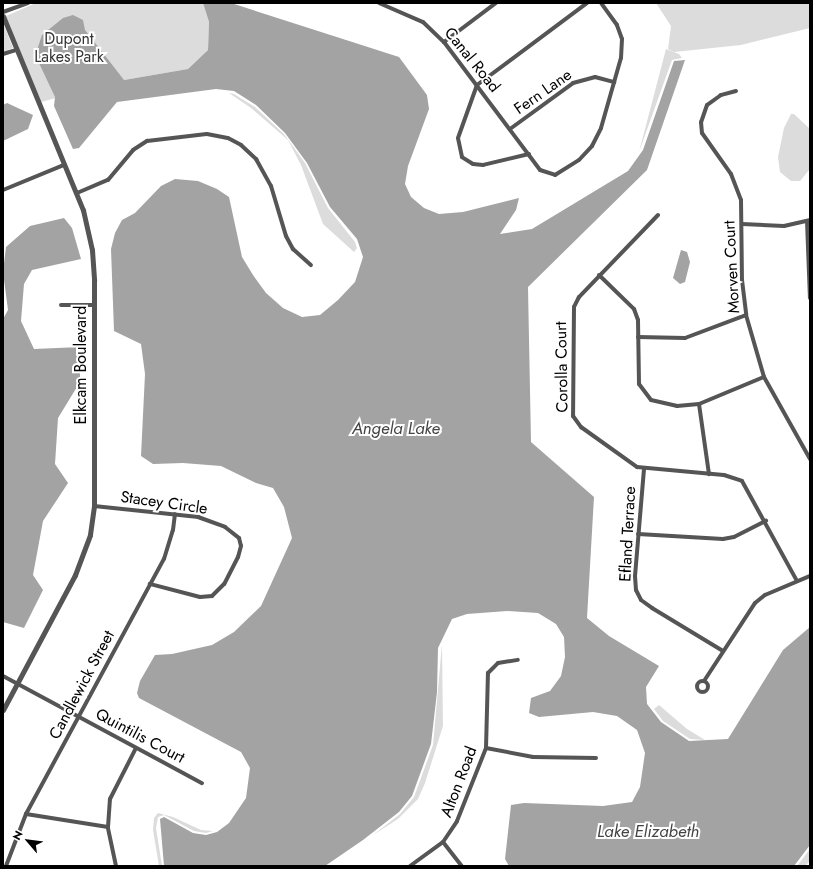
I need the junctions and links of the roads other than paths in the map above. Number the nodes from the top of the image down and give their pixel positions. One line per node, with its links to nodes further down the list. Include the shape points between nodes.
1 (28, 3): 6 (street)
2 (379, 3): 8 (street, Canal Road, via 423,22)
3 (587, 3): 12 (street)
4 (601, 3): 11 (street, Canal Road, via 617,24 622,39 621,58)
5 (493, 4): 8 (street)
6 (3, 12)
7 (3, 16): 9 (street, Elkcam Boulevard)
8 (444, 42): 12 (street, Canal Road)
9 (16, 50): 10 (street); 16 (street, Elkcam Boulevard)
10 (3, 54)
11 (614, 82): 14 (street, Fern Lane, via 595,77 573,83); 15 (street, Canal Road, via 601,128 592,146 579,160 559,174 548,174 540,170)
12 (477, 85): 14 (street, Canal Road); 15 (street, via 458,138 462,157 473,164 483,165)
13 (736, 91): 21 (street, Morven Court, via 715,97 707,105 701,122 705,140 721,158 736,185 741,200)
14 (510, 129): 15 (street, Canal Road)
15 (529, 154)
16 (64, 165): 17 (street); 18 (street, Elkcam Boulevard)
17 (3, 190)
18 (77, 193): 22 (street, via 108,180 133,150 147,142 207,134 228,138 241,145 256,159 271,186 286,236 293,249); 26 (street, Elkcam Boulevard, via 92,250)
19 (658, 215): 23 (street, Corolla Court)
20 (808, 221): 21 (street, via 784,226); 24 (street)
21 (742, 224): 27 (street, Morven Court, via 742,280)
22 (311, 265)
23 (600, 275): 28 (street, via 634,309 638,320); 32 (street, Corolla Court, via 579,297 574,308 573,416 581,428 631,464)
24 (810, 298)
25 (61, 305): 26 (street)
26 (94, 305): 34 (street, Elkcam Boulevard)
27 (746, 315): 28 (street, via 685,338); 29 (street, Morven Court)
28 (638, 337): 30 (street, via 638,372 643,392 651,400 662,404)
29 (764, 377): 30 (street); 31 (street, Morven Court)
30 (699, 404): 33 (street)
31 (810, 458)
32 (644, 469): 33 (street, Corolla Court); 37 (street, Efland Terrace)
33 (709, 474): 36 (street, Corolla Court, via 734,476 742,481)
34 (94, 506): 35 (street, Stacey Circle); 45 (street, Elkcam Boulevard, via 90,535 75,575)
35 (175, 514): 40 (street, Candlewick Street, via 169,546); 40 (street, Stacey Circle, via 198,517 225,527 239,538 241,546 238,557 224,584 212,596 200,597)
36 (766, 521): 37 (street, via 734,537 723,539); 39 (street, Corolla Court)
37 (638, 534): 41 (street, Efland Terrace, via 635,576 636,590 642,600)
38 (810, 576): 39 (street)
39 (797, 581): 41 (street, via 754,602)
40 (150, 584): 47 (street, Candlewick Street)
41 (722, 651): 44 (street)
42 (518, 660): 49 (street, Alton Road, via 498,663 488,673)
43 (3, 676): 45 (street, Quintilis Court)
44 (704, 681)
45 (18, 684): 46 (street, Elkcam Boulevard); 47 (street, Quintilis Court)
46 (3, 710)
47 (78, 716): 48 (street, Quintilis Court); 52 (street, Candlewick Street)
48 (136, 748): 51 (street, Quintilis Court); 53 (street, via 110,799)
49 (486, 748): 50 (street, via 533,757); 54 (street, Alton Road, via 457,820)
50 (596, 758)
51 (202, 783)
52 (26, 814): 53 (street); 55 (street, Candlewick Street)
53 (108, 827): 56 (street)
54 (443, 842): 57 (street, Alton Road); 58 (street)
55 (6, 866)
56 (116, 866)
57 (410, 866)
58 (462, 866)

